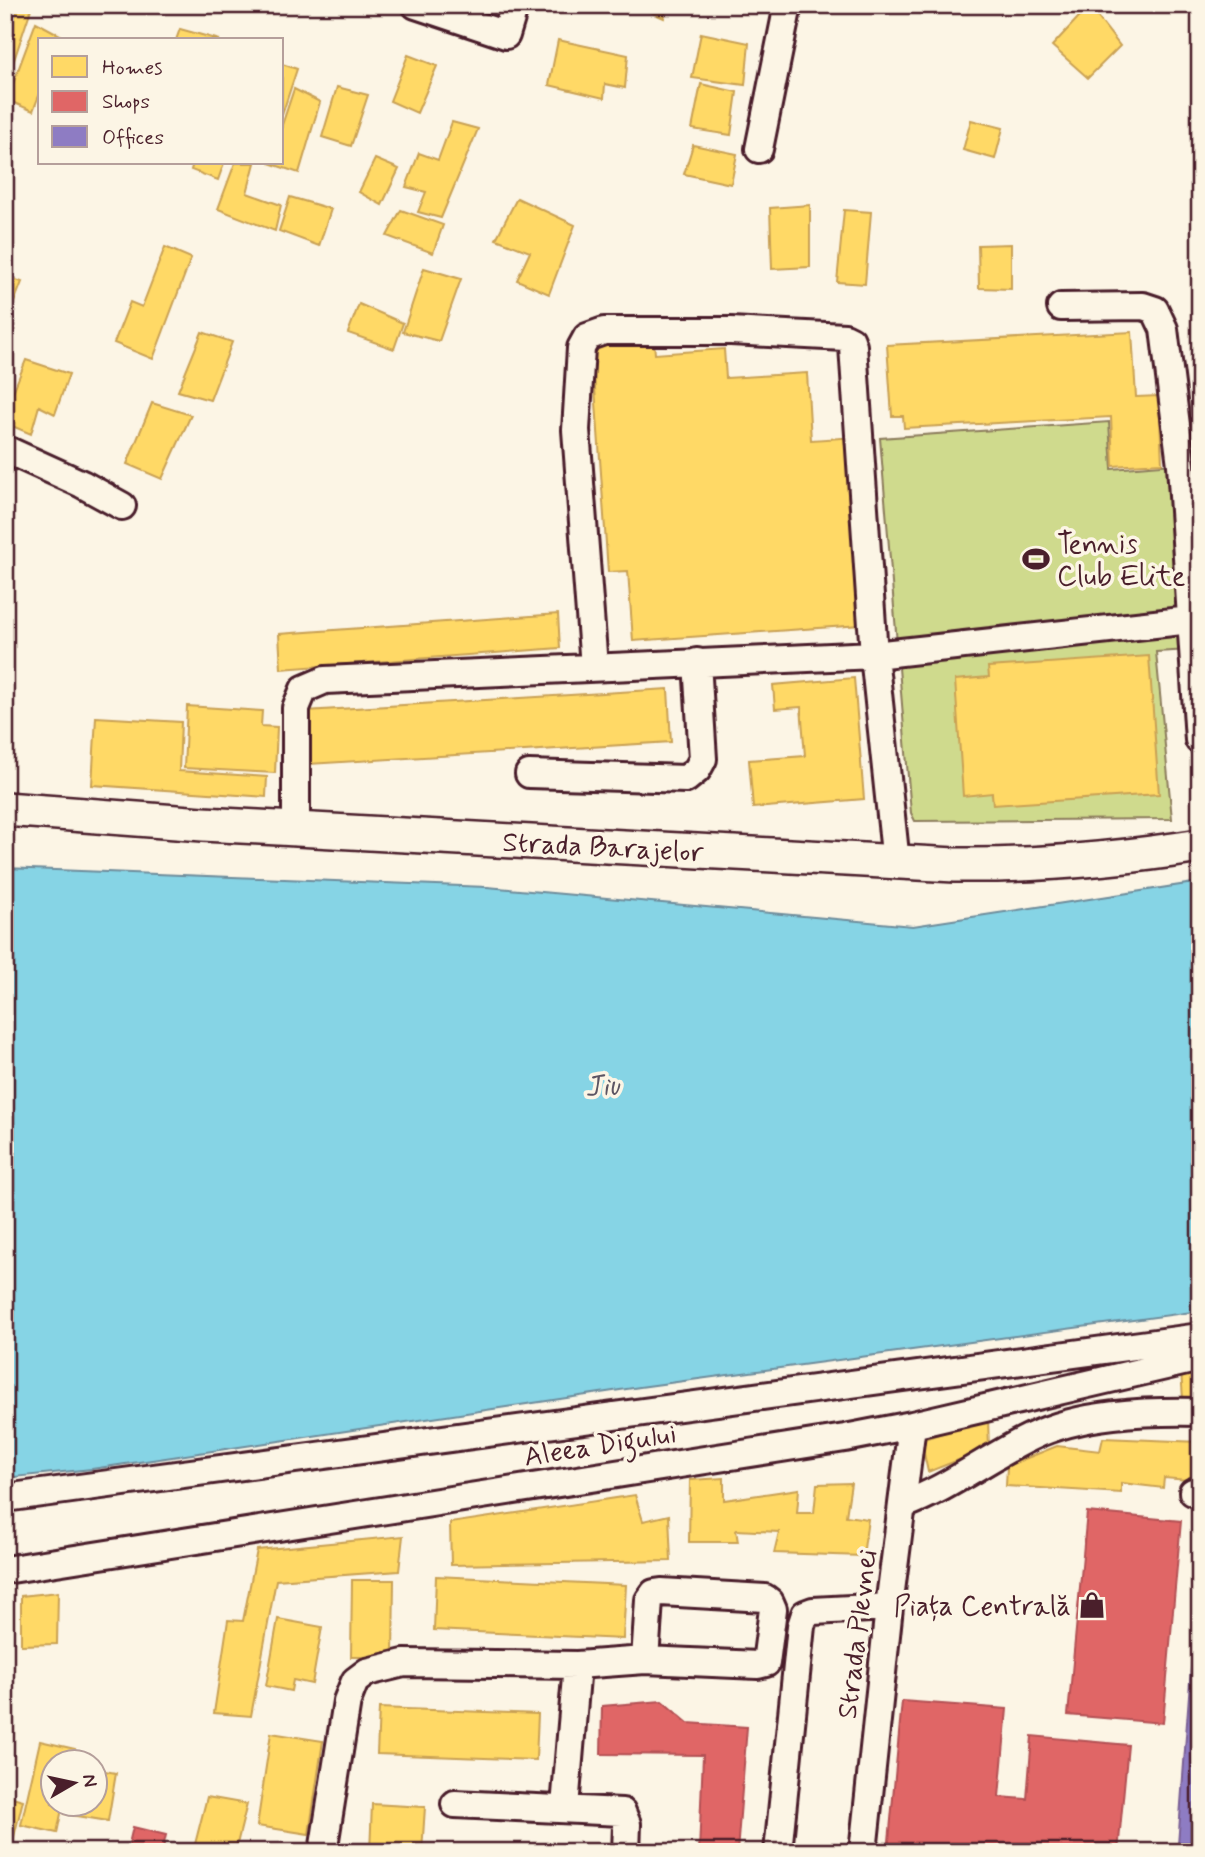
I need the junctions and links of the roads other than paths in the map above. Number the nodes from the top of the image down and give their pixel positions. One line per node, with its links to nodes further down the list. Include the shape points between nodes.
1 (416, 5): 2 (street, via 506,35)
2 (515, 5)
3 (788, 5): 4 (street)
4 (759, 149)
5 (1061, 307): 7 (street, via 1143,306 1155,310 1164,329)
6 (5, 449): 8 (street)
7 (1191, 464): 9 (street)
8 (122, 506)
9 (1196, 619): 10 (street); 13 (street)
10 (874, 655): 11 (street); 12 (street, via 850,340 731,331 604,331 587,337 582,348 576,429); 18 (street)
11 (697, 662): 12 (street); 14 (street, via 704,759 686,779)
12 (594, 667): 16 (street, via 324,680 304,689 296,708)
13 (1199, 740)
14 (529, 774)
15 (5, 809): 16 (main road, Strada Barajelor)
16 (296, 830): 18 (main road, Strada Barajelor)
17 (1200, 846): 18 (main road, Strada Barajelor, via 1056,864)
18 (896, 863)
19 (1200, 1337): 23 (street)
20 (1200, 1358): 22 (street, Aleea Digului)
21 (1200, 1412): 24 (street, via 1078,1419 1031,1436)
22 (912, 1424): 24 (street, Strada Plevnei); 25 (street, Aleea Digului)
23 (5, 1498)
24 (903, 1505): 26 (street, Strada Plevnei)
25 (5, 1570)
26 (889, 1607): 33 (street, via 804,1614); 34 (street, Strada Plevnei)
27 (645, 1660): 27 (street, via 766,1663 770,1602 765,1598 654,1593 649,1600); 28 (street)
28 (577, 1665): 30 (street); 31 (street, via 404,1663 367,1672 355,1681 347,1701)
29 (455, 1804): 30 (street)
30 (565, 1807): 32 (street, via 622,1812 627,1824)
31 (323, 1852)
32 (626, 1852)
33 (778, 1852)
34 (863, 1852)

